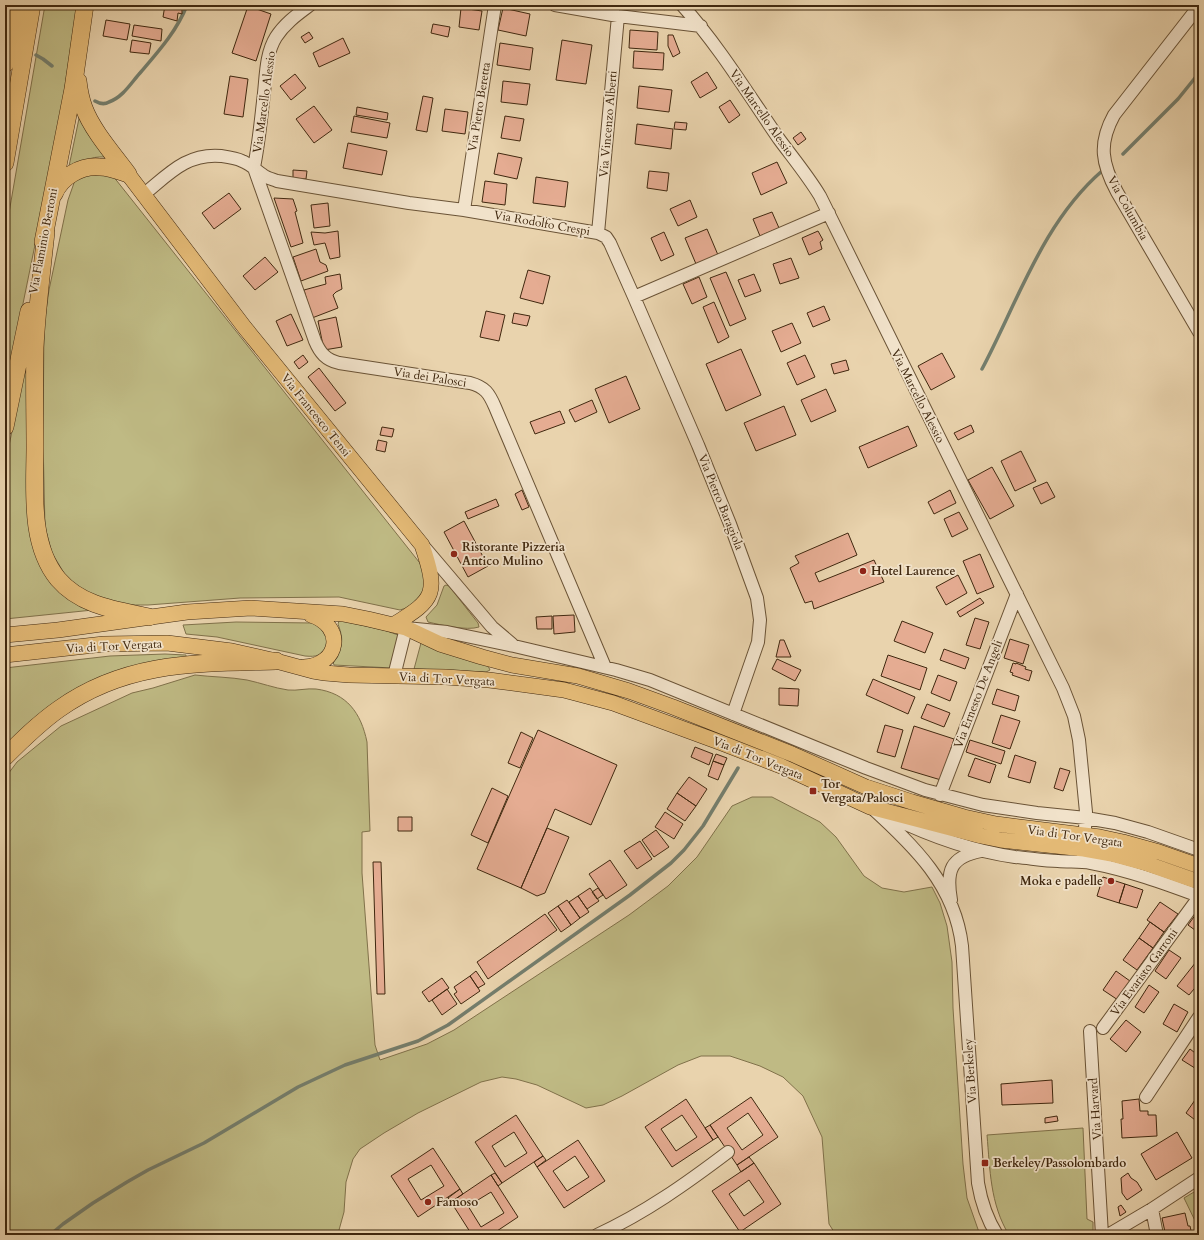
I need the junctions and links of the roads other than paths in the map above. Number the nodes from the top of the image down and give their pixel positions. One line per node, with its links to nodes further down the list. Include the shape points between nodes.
1 (15, 5): 13 (highway)
2 (32, 5): 14 (highway)
3 (85, 5): 12 (highway)
4 (310, 5): 15 (street, Via Marcello Alessio, via 291,19 271,47)
5 (495, 5): 19 (street, Via Pietro Beretta)
6 (556, 5): 10 (street)
7 (682, 5): 11 (street, Via Marcello Alessio)
8 (690, 5): 11 (street)
9 (1199, 6): 24 (street, Via Columbia, via 1114,115 1106,132 1103,150 1107,170 1117,192)
10 (618, 16): 11 (street); 22 (street, Via Vincenzo Alberti)
11 (701, 26): 20 (street, Via Marcello Alessio, via 814,186)
12 (78, 55): 16 (highway, via 77,75 84,109); 18 (highway, Via Flaminio Bertoni)
13 (5, 64)
14 (5, 163)
15 (254, 167): 17 (street, Via Rodolfo Crespi, via 227,157 196,158 182,164); 19 (street, Via Rodolfo Crespi, via 263,175 277,181); 35 (street, Via dei Palosci, via 315,341 324,357 339,363 470,383 483,388 490,396)
16 (128, 174): 17 (main road, Via Francesco Tensi); 18 (highway, via 100,166 80,170 60,184)
17 (143, 196): 26 (main road, Via Francesco Tensi, via 245,328)
18 (51, 202): 21 (highway, Via Flaminio Bertoni)
19 (464, 210): 22 (street, Via Rodolfo Crespi)
20 (829, 213): 23 (street); 27 (street, Via Marcello Alessio)
21 (46, 232): 25 (highway, Via Flaminio Bertoni); 29 (highway, via 35,345 36,513 40,539 54,574 73,593 100,606)
22 (598, 233): 23 (street, Via Rodolfo Crespi, via 606,237 610,243)
23 (634, 296): 37 (street, Via Pietro Baragiola, via 698,445 757,598 760,612 758,642)
24 (1199, 332)
25 (5, 427)
26 (422, 545): 30 (main road, via 430,573 430,593 426,601); 32 (street, Via Francesco Tensi, via 492,627)
27 (1017, 594): 39 (street, Via Ernesto De Angeli); 41 (street, Via Marcello Alessio, via 1074,716 1079,740)
28 (296, 612): 29 (main road, Via di Tor Vergata, via 251,608); 30 (main road, Via di Tor Vergata, via 355,616); 34 (main road, via 319,617 326,622 332,631 334,643 331,654 320,664 300,667)
29 (149, 617): 31 (main road, Via di Tor Vergata)
30 (400, 626): 32 (street, Via di Tor Vergata, via 447,632); 36 (street); 42 (main road, Via di Tor Vergata, via 440,644 482,658 578,676 616,687 792,754 866,787 964,817)
31 (5, 635)
32 (514, 646): 35 (street, Via di Tor Vergata)
33 (5, 655): 34 (main road, Via di Tor Vergata, via 104,644 167,643 232,651)
34 (283, 663): 36 (main road, Via di Tor Vergata, via 332,674); 38 (highway, via 168,666 109,682 60,708)
35 (605, 667): 37 (street, Via di Tor Vergata, via 663,684)
36 (394, 676): 40 (main road, Via di Tor Vergata, via 489,680 554,688 596,698 733,747)
37 (733, 714): 39 (street, Via di Tor Vergata, via 872,771)
38 (5, 758)
39 (940, 795): 41 (street, Via di Tor Vergata, via 998,808)
40 (870, 806): 42 (main road, Via di Tor Vergata, via 981,836); 44 (street, Via di Tor Vergata, via 924,833); 48 (street, Via Berkeley, via 917,851 936,876)
41 (1086, 818): 42 (street, Via Marcello Alessio); 43 (street, Via di Tor Vergata, via 1131,827)
42 (1084, 849): 44 (street, Via di Tor Vergata, via 1052,861); 45 (main road, Via di Tor Vergata, via 1112,840 1143,847); 46 (main road, Via di Tor Vergata, via 1133,860); 47 (street, Via di Tor Vergata, via 1120,869)
43 (1199, 850)
44 (984, 851): 48 (street, Via Berkeley, via 964,855 954,864 950,877)
45 (1199, 866)
46 (1199, 882)
47 (1199, 897): 50 (street, Via Evaristo Garroni)
48 (952, 905): 57 (street, Via Berkeley, via 962,946 978,1183 983,1207)
49 (1199, 1017): 52 (street)
50 (1103, 1028)
51 (1090, 1031): 58 (street, Via Harvard)
52 (1146, 1097)
53 (728, 1152): 56 (street, via 672,1193)
54 (1199, 1178): 55 (street)
55 (1152, 1208): 59 (street); 60 (street)
56 (597, 1235)
57 (997, 1235)
58 (1102, 1235)
59 (1108, 1235)
60 (1157, 1235)

